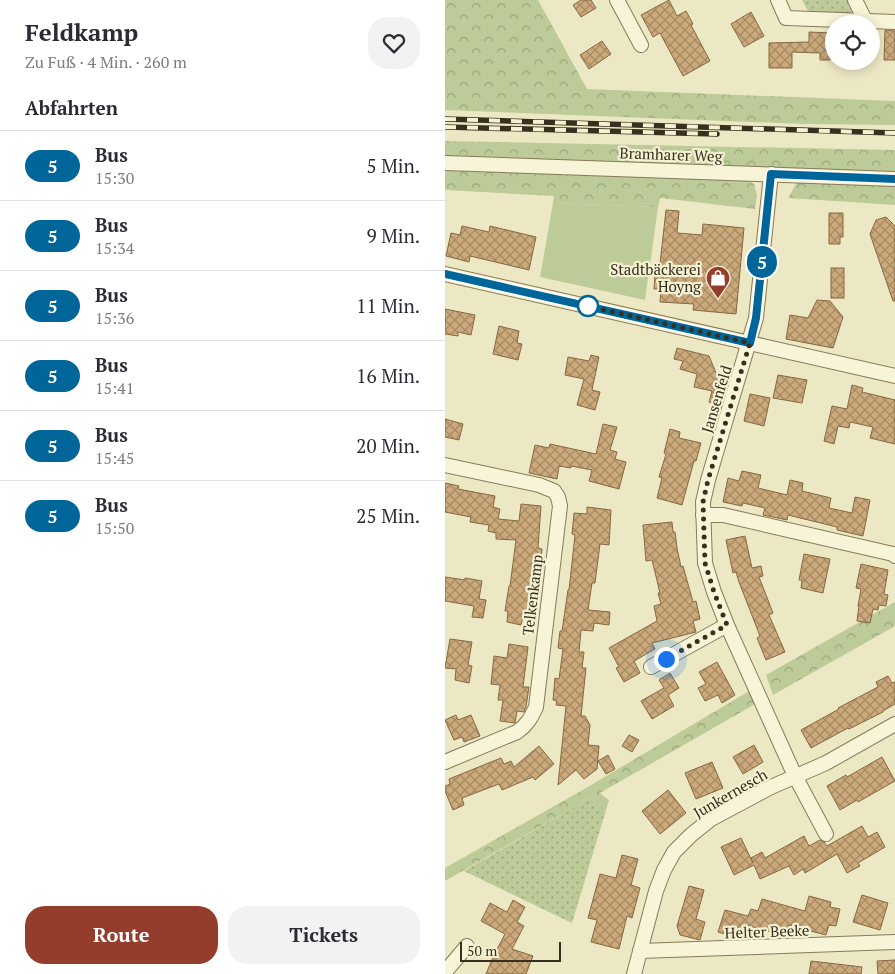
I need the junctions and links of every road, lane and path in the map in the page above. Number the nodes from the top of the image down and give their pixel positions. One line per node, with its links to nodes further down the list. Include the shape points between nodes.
1 (617, 0): 8 (street)
2 (778, 0): 5 (street, via 786,18)
3 (855, 0): 4 (street)
4 (862, 15)
5 (825, 20)
6 (880, 22): 7 (street)
7 (895, 22)
8 (641, 44)
9 (445, 163): 10 (street, Bramharer Weg)
10 (771, 174): 11 (street, Bramharer Weg); 13 (street, Jansenfeld, via 756,318)
11 (895, 179)
12 (445, 274): 13 (street)
13 (750, 343): 14 (street); 16 (street, Jansenfeld, via 708,480)
14 (895, 376)
15 (445, 465): 21 (street, Telkenkamp, via 539,485 554,491 559,506 532,718 517,732)
16 (703, 515): 17 (street, via 723,515); 18 (street, Jansenfeld, via 705,563)
17 (895, 556)
18 (727, 625): 19 (street); 22 (street, Jansenfeld)
19 (651, 668)
20 (895, 724): 22 (street, Junkernesch, via 826,763)
21 (445, 762)
22 (795, 776): 23 (street, Jansenfeld); 26 (street, Junkernesch, via 711,819 674,852 656,891)
23 (826, 834)
24 (895, 942): 26 (street, Helter Beeke)
25 (467, 946): 27 (street)
26 (640, 951): 28 (street, Junkernesch)
27 (445, 972)
28 (634, 974)

